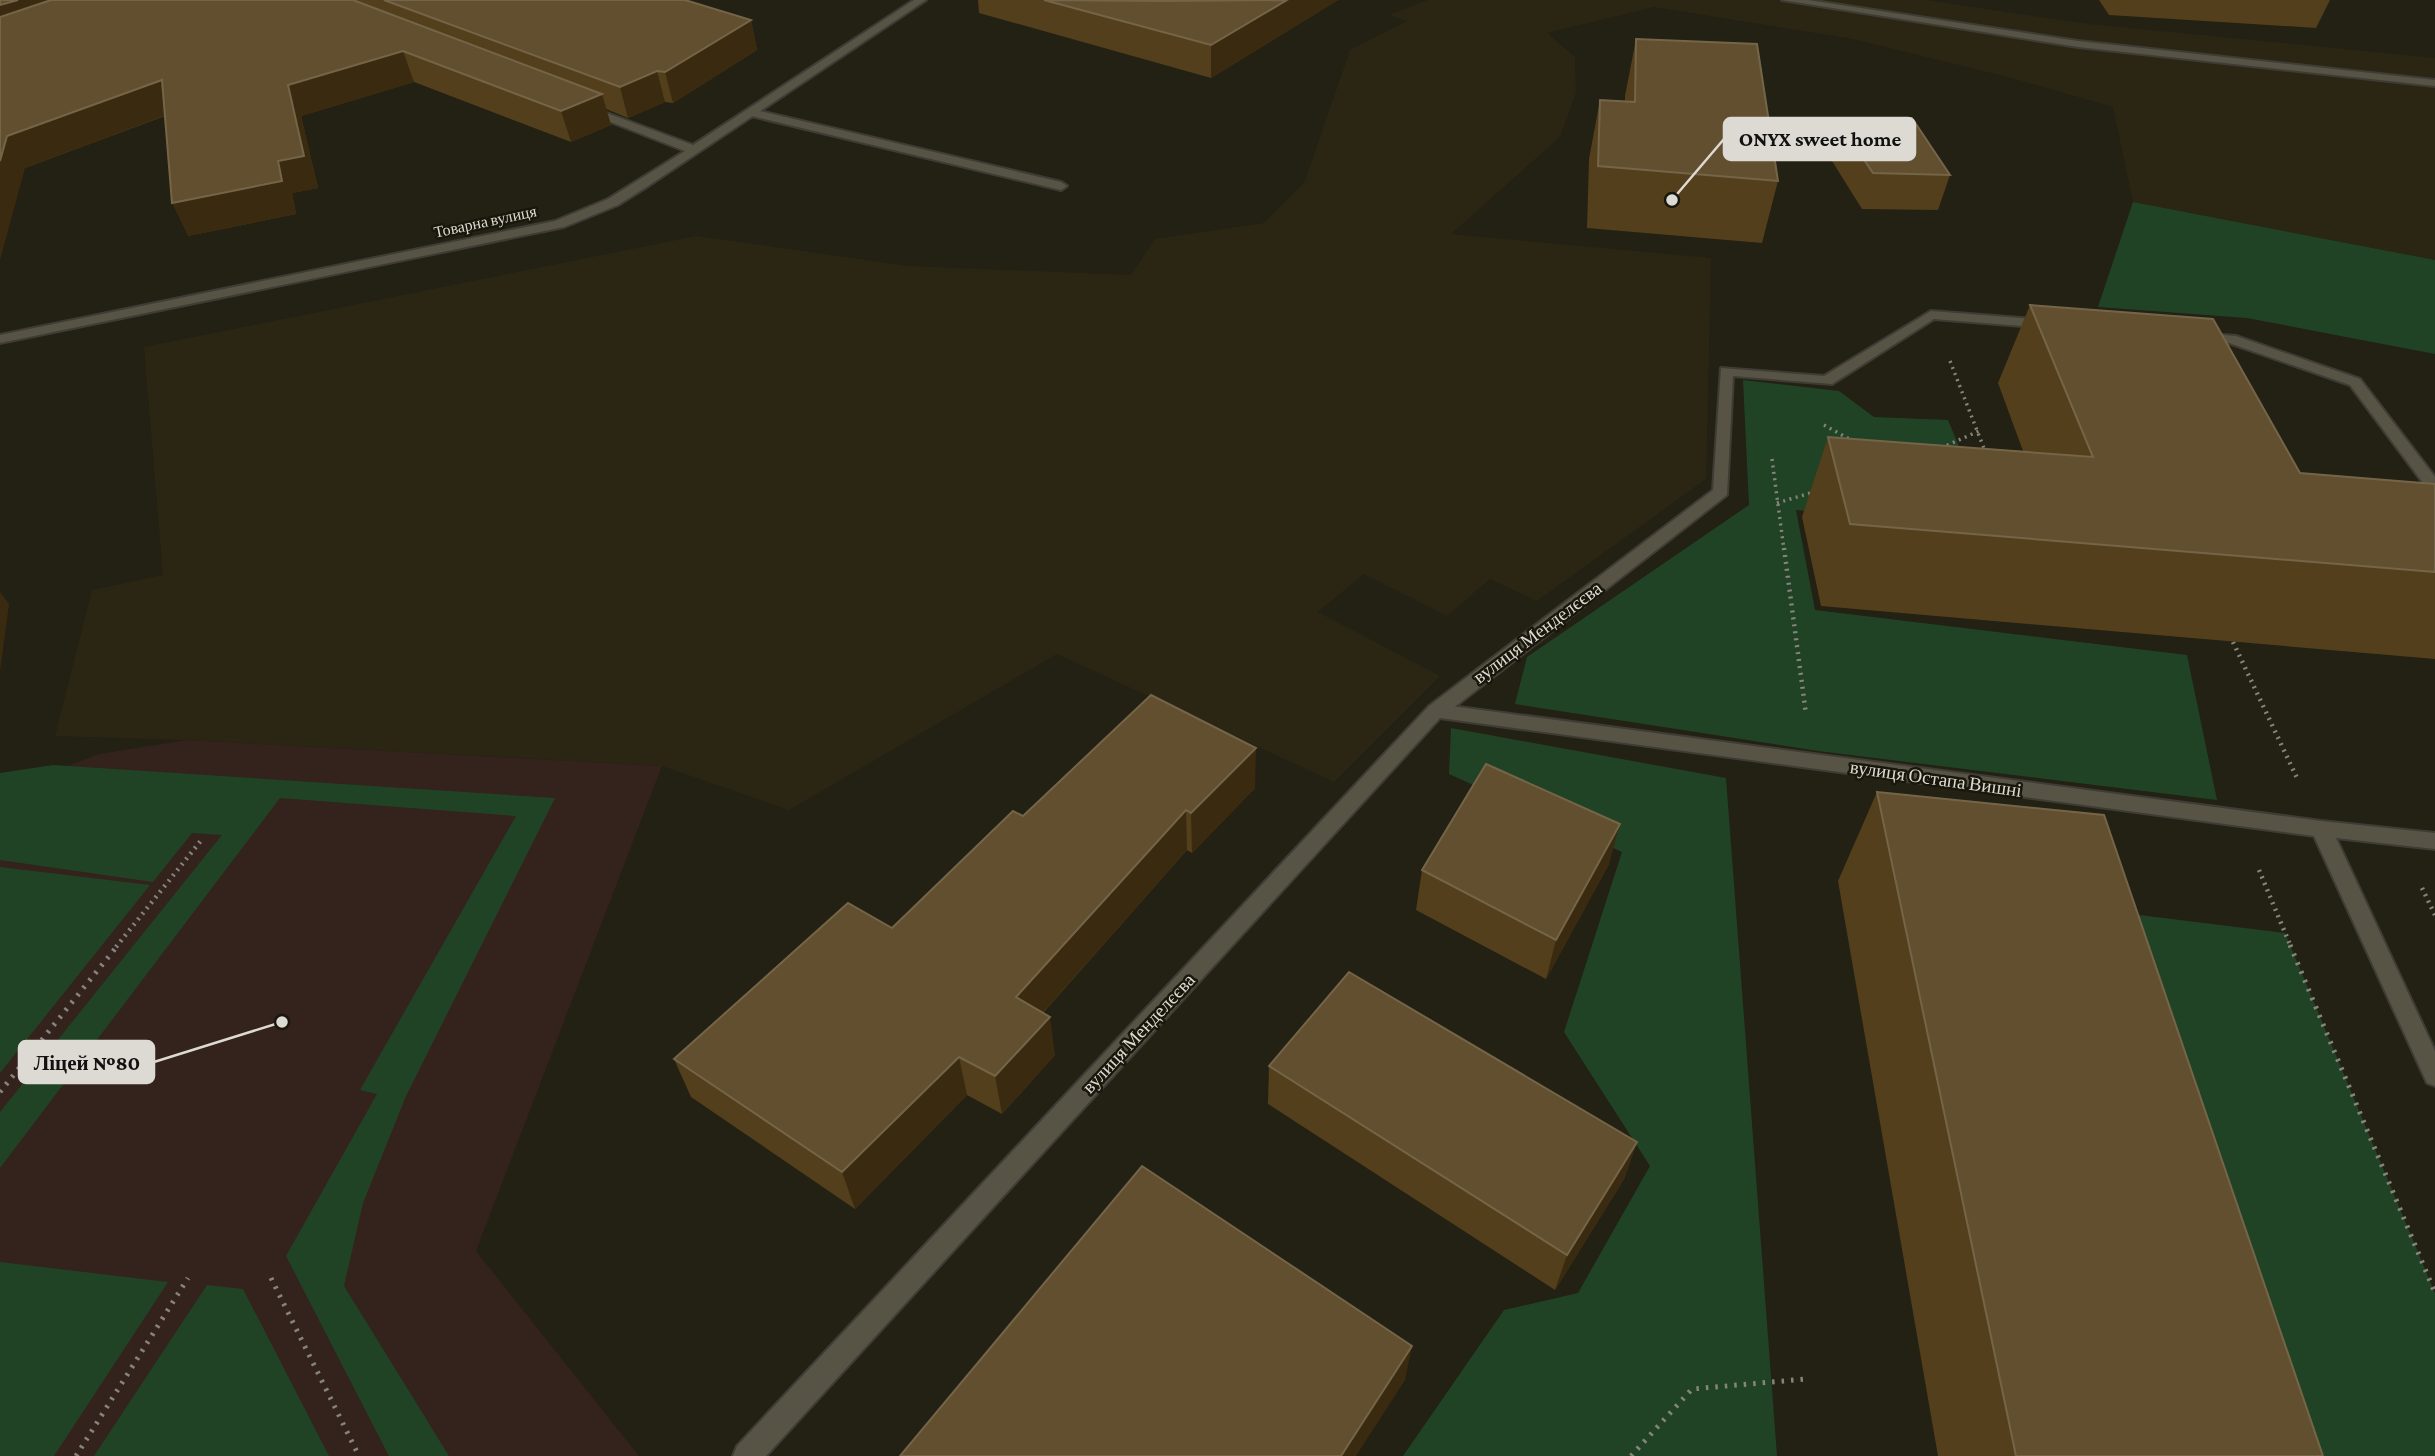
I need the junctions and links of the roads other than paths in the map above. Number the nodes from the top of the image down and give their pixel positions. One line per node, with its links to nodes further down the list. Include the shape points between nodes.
1 (921, 0): 5 (street, Товарна вулиця)
2 (1787, 0): 3 (street, via 2078,44)
3 (2435, 83)
4 (568, 102): 6 (street)
5 (751, 113): 6 (street, Товарна вулиця); 7 (street)
6 (695, 150): 10 (street, Товарна вулиця, via 613,202 559,224)
7 (1061, 186)
8 (2067, 326): 12 (street, вулиця Менделєєва, via 1931,315 1827,381 1726,371 1721,492)
9 (2176, 335): 11 (street, via 2231,339 2356,382)
10 (0, 339)
11 (2435, 488)
12 (1436, 711): 13 (street, вулиця Остапа Вишні); 16 (street, вулиця Менделєєва)
13 (2321, 829): 14 (street, вулиця Остапа Вишні); 15 (street)
14 (2435, 841)
15 (2435, 1076)
16 (747, 1456)

